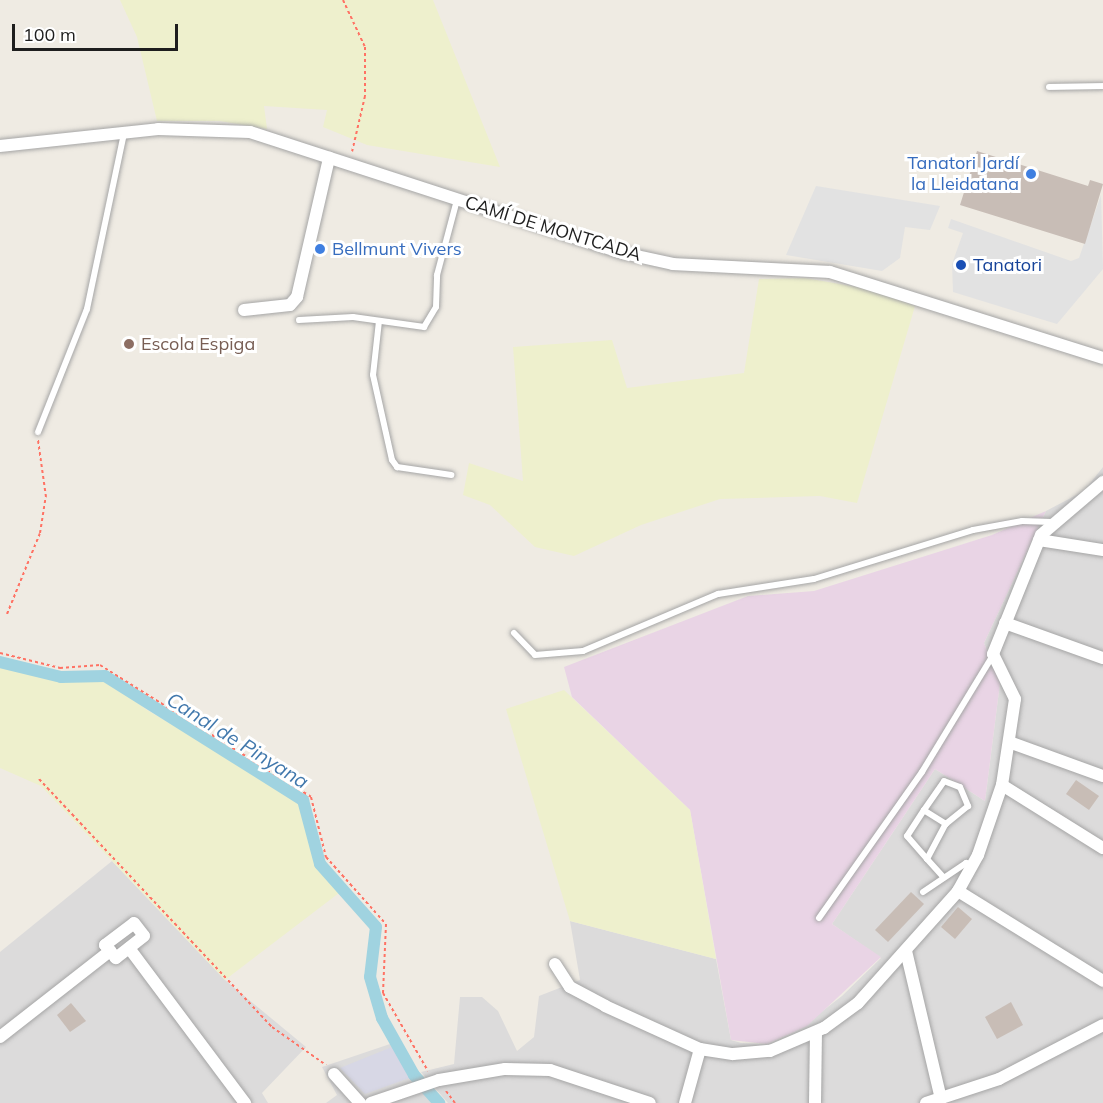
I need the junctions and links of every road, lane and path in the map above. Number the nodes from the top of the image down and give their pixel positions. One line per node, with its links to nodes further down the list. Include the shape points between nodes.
1 (343, 0): 7 (path, via 365,47 365,96)
2 (1103, 86): 3 (lane)
3 (1049, 87)
4 (124, 134): 5 (street, CAMÍ DE MONTCADA); 6 (street, CAMÍ DE MONTCADA, via 178,128 250,132); 13 (lane, via 87,309)
5 (0, 146)
6 (329, 158): 7 (street, CAMÍ DE MONTCADA); 9 (street, via 297,297 290,305)
7 (349, 164): 8 (street, CAMÍ DE MONTCADA)
8 (458, 199): 11 (lane, via 437,275 432,319 424,327); 12 (street, CAMÍ DE MONTCADA, via 673,264 830,272 880,284)
9 (244, 310)
10 (299, 320): 11 (lane, via 353,317)
11 (379, 321): 14 (lane, via 373,375 392,459 397,467)
12 (1103, 358)
13 (38, 432): 19 (path, via 46,497 40,532)
14 (450, 475)
15 (1103, 482): 16 (street)
16 (1052, 522): 17 (street); 21 (lane, via 1022,521 973,530 814,579 718,594 583,651 535,656)
17 (1039, 540): 18 (street); 20 (street)
18 (1103, 550)
19 (8, 614)
20 (1005, 623): 23 (street); 24 (street)
21 (514, 633)
22 (0, 653): 48 (path, via 60,668 100,665 311,797 326,857 386,924 383,993 421,1060)
23 (993, 654): 25 (street, via 1015,699); 37 (lane, via 922,772)
24 (1103, 657)
25 (1009, 742): 26 (street); 28 (street)
26 (1103, 776)
27 (39, 779): 47 (path, via 272,1027)
28 (1002, 785): 31 (street); 33 (street)
29 (924, 810): 30 (lane); 30 (lane, via 944,781 960,788 968,806); 32 (lane, via 907,836)
30 (946, 824): 32 (lane)
31 (1103, 848)
32 (927, 859): 34 (lane)
33 (972, 866): 34 (lane, via 966,863); 35 (street)
34 (944, 878): 36 (lane)
35 (958, 891): 40 (street); 42 (street)
36 (923, 892)
37 (819, 918)
38 (129, 948): 39 (street, via 116,958); 39 (street, via 144,936 134,923 105,945); 50 (street)
39 (110, 951): 45 (street)
40 (906, 951): 44 (street, via 858,1004); 49 (street)
41 (555, 964): 46 (street, via 570,987)
42 (1103, 981)
43 (1103, 1025): 49 (street, via 999,1080)
44 (816, 1032): 46 (street, via 752,1054); 56 (street)
45 (0, 1037)
46 (700, 1049): 55 (street)
47 (334, 1074): 51 (street)
48 (429, 1083): 52 (street); 53 (path); 54 (street, via 505,1069 550,1070)
49 (941, 1099): 57 (street)
50 (245, 1103)
51 (360, 1103)
52 (371, 1103)
53 (455, 1103)
54 (650, 1103)
55 (685, 1103)
56 (815, 1103)
57 (926, 1103)

